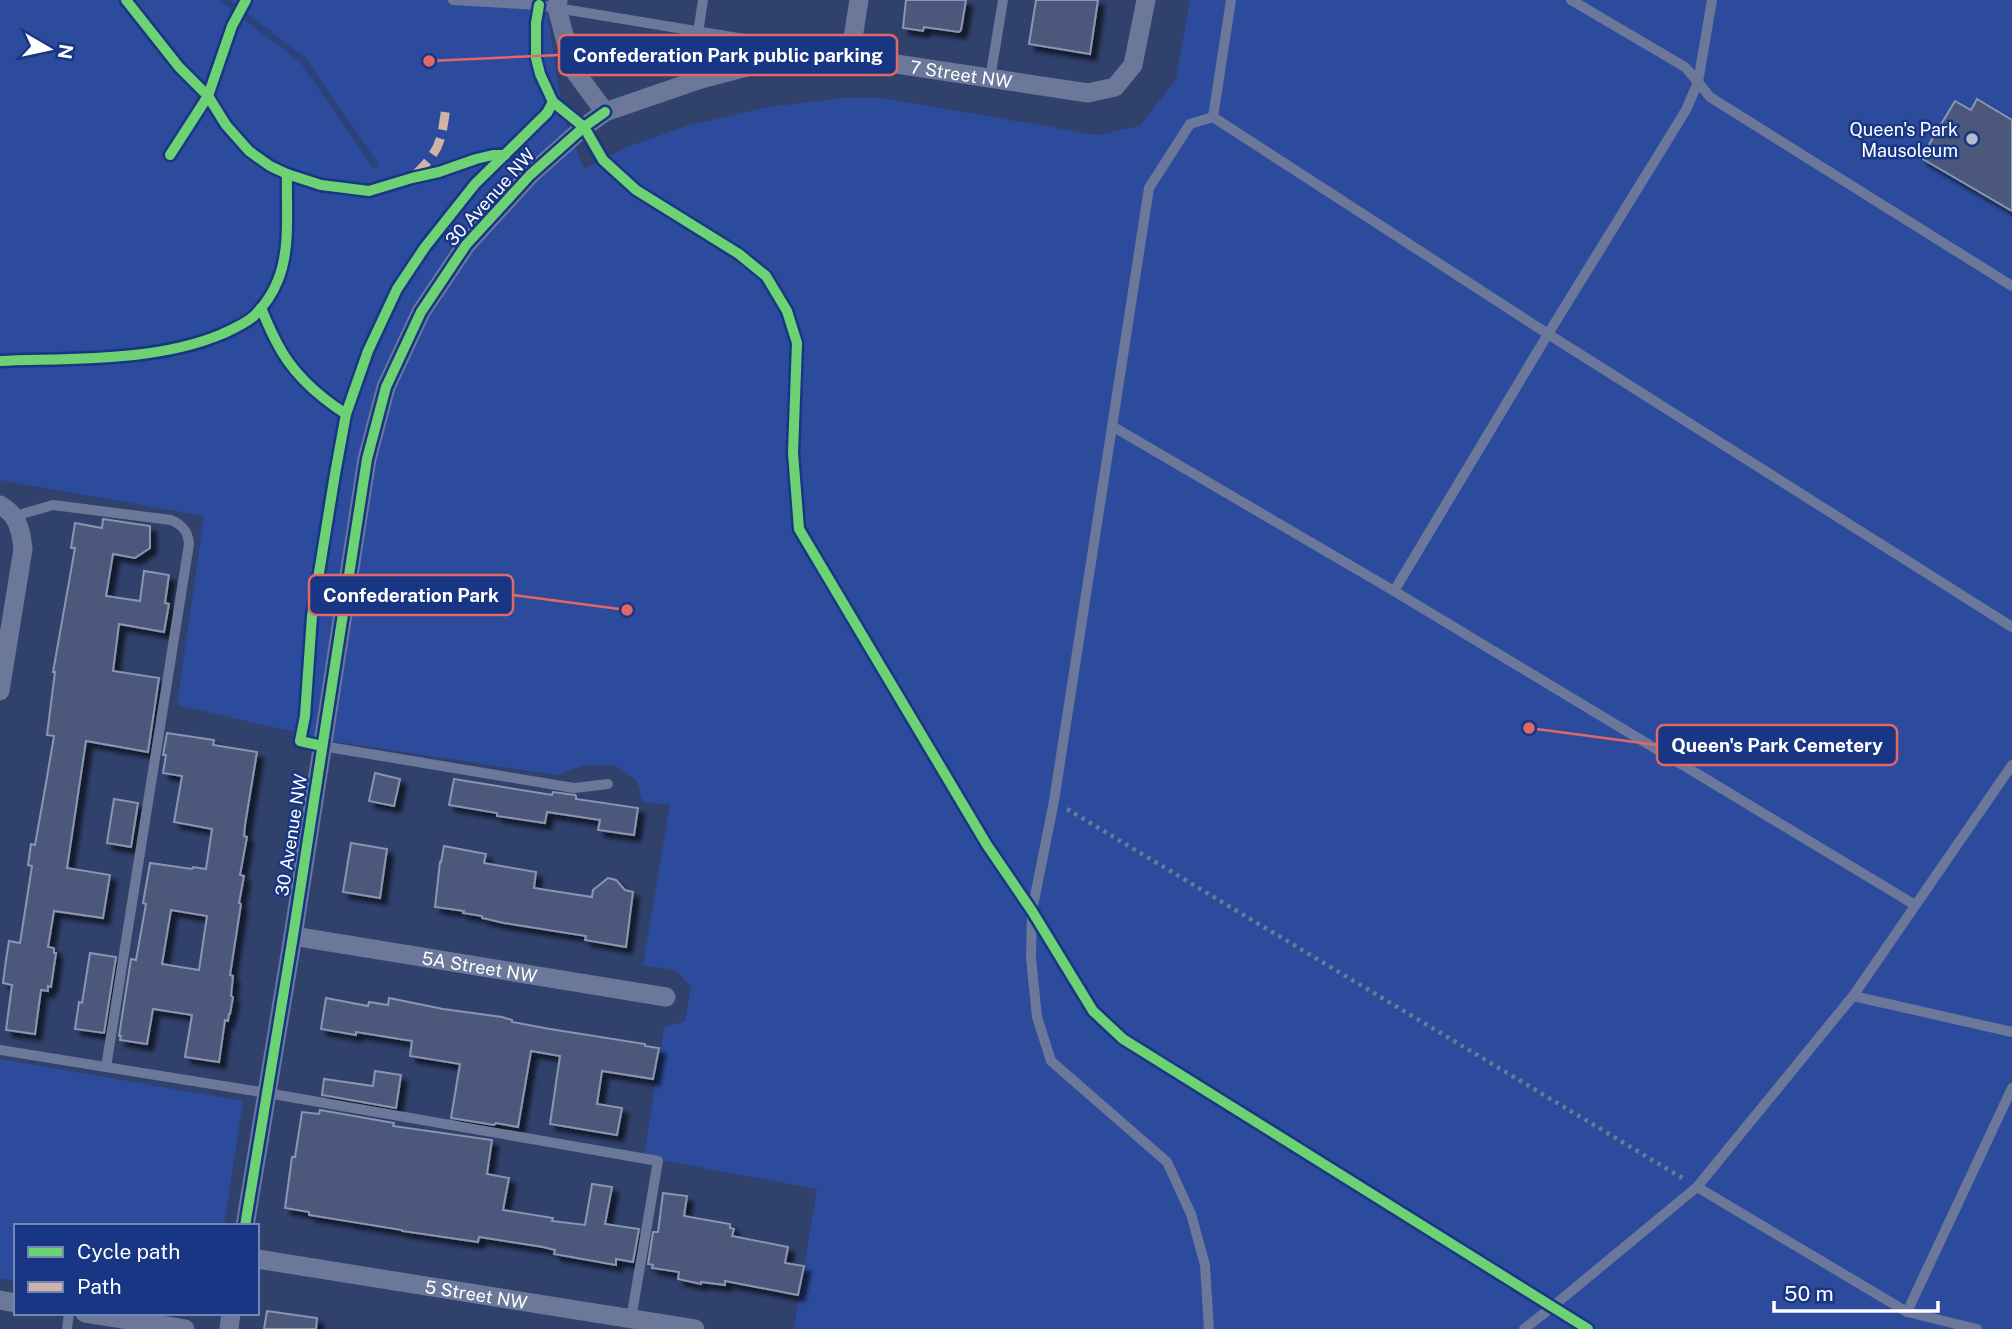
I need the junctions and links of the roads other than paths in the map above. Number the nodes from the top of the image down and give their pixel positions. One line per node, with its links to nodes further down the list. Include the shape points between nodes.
1 (453, 0): 9 (lane)
2 (703, 0): 10 (lane)
3 (859, 0): 12 (street)
4 (1003, 0): 13 (lane)
5 (1146, 0): 13 (street, 7 Street NW, via 1133,65 1115,87 1088,93)
6 (1231, 0): 16 (lane)
7 (1571, 0): 14 (lane, via 1685,67)
8 (1712, 0): 14 (lane)
9 (557, 4): 10 (lane); 15 (street, via 573,69)
10 (698, 33): 11 (lane)
11 (756, 41)
12 (850, 57): 13 (street, 7 Street NW); 15 (street, 7 Street NW, via 773,60)
13 (990, 79)
14 (1698, 82): 17 (lane, via 1710,97); 18 (lane, via 1686,110)
15 (605, 112): 24 (street, 30 Avenue NW, via 530,175 466,245 421,312 386,387 367,459)
16 (1213, 117): 18 (lane); 19 (lane, via 1190,124 1149,188)
17 (2012, 286)
18 (1548, 334): 21 (lane); 22 (lane)
19 (1112, 426): 21 (lane); 44 (lane, via 1054,801 1032,911 1037,1017 1051,1061 1167,1162 1191,1214 1205,1265)
20 (7, 511): 23 (street, via 21,531 23,549); 33 (lane, via 53,505 158,518 178,523 189,539)
21 (1394, 591): 27 (lane)
22 (2012, 626)
23 (0, 691)
24 (322, 746): 26 (lane, via 574,788); 28 (street, 30 Avenue NW)
25 (2012, 765): 27 (lane)
26 (608, 784)
27 (1914, 905): 29 (lane)
28 (293, 936): 30 (street, 5A Street NW); 35 (street, 30 Avenue NW)
29 (1853, 996): 31 (lane); 36 (lane)
30 (666, 997)
31 (2012, 1032)
32 (0, 1050): 33 (lane)
33 (106, 1067): 35 (lane)
34 (2012, 1088): 39 (lane)
35 (267, 1093): 37 (street, 30 Avenue NW); 41 (lane, via 658,1161)
36 (1697, 1187): 39 (lane); 45 (lane)
37 (245, 1224)
38 (259, 1259): 41 (street, 5 Street NW)
39 (1907, 1312): 46 (lane)
40 (98, 1315): 42 (street)
41 (631, 1318): 43 (street, 5 Street NW)
42 (185, 1329)
43 (695, 1329)
44 (1209, 1329)
45 (1524, 1329)
46 (1977, 1329)

